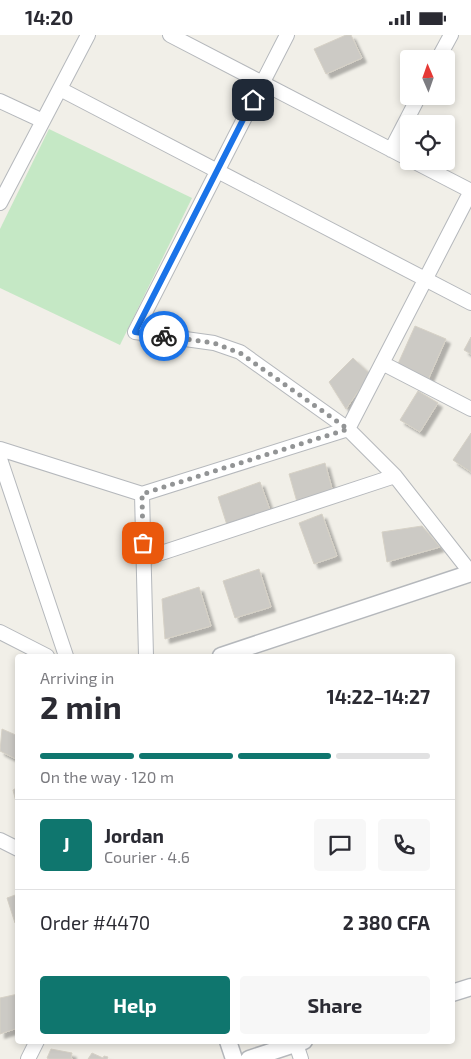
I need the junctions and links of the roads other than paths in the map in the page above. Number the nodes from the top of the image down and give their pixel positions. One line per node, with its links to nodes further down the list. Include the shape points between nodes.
1 (88, 35): 8 (street)
2 (170, 35): 5 (street)
3 (287, 35): 7 (street)
4 (451, 35): 6 (street)
5 (187, 39): 7 (street)
6 (443, 50)
7 (262, 83): 12 (street); 15 (street)
8 (60, 89): 11 (street); 15 (street)
9 (0, 101): 11 (street)
10 (414, 105): 12 (street)
11 (43, 121): 17 (street)
12 (391, 150): 13 (street)
13 (400, 154)
14 (430, 170): 16 (street)
15 (218, 171): 18 (street); 22 (street, via 135,332 206,342 240,353)
16 (471, 191): 18 (street)
17 (0, 203)
18 (426, 279): 19 (street); 20 (street)
19 (471, 303)
20 (382, 363): 21 (street); 22 (street)
21 (471, 409)
22 (348, 429): 25 (street); 26 (street)
23 (0, 449): 26 (street)
24 (0, 459): 31 (street)
25 (395, 477): 27 (street); 28 (street)
26 (142, 494): 27 (street)
27 (143, 559): 32 (street)
28 (471, 573): 33 (street)
29 (0, 631): 30 (street)
30 (43, 654)
31 (65, 654)
32 (146, 654)
33 (227, 654)
34 (0, 840): 35 (street)
35 (15, 848)
36 (471, 987): 37 (street)
37 (455, 992)
38 (36, 1044): 41 (street)
39 (229, 1044): 42 (street)
40 (300, 1048): 43 (street)
41 (28, 1059)
42 (234, 1059)
43 (249, 1059)

